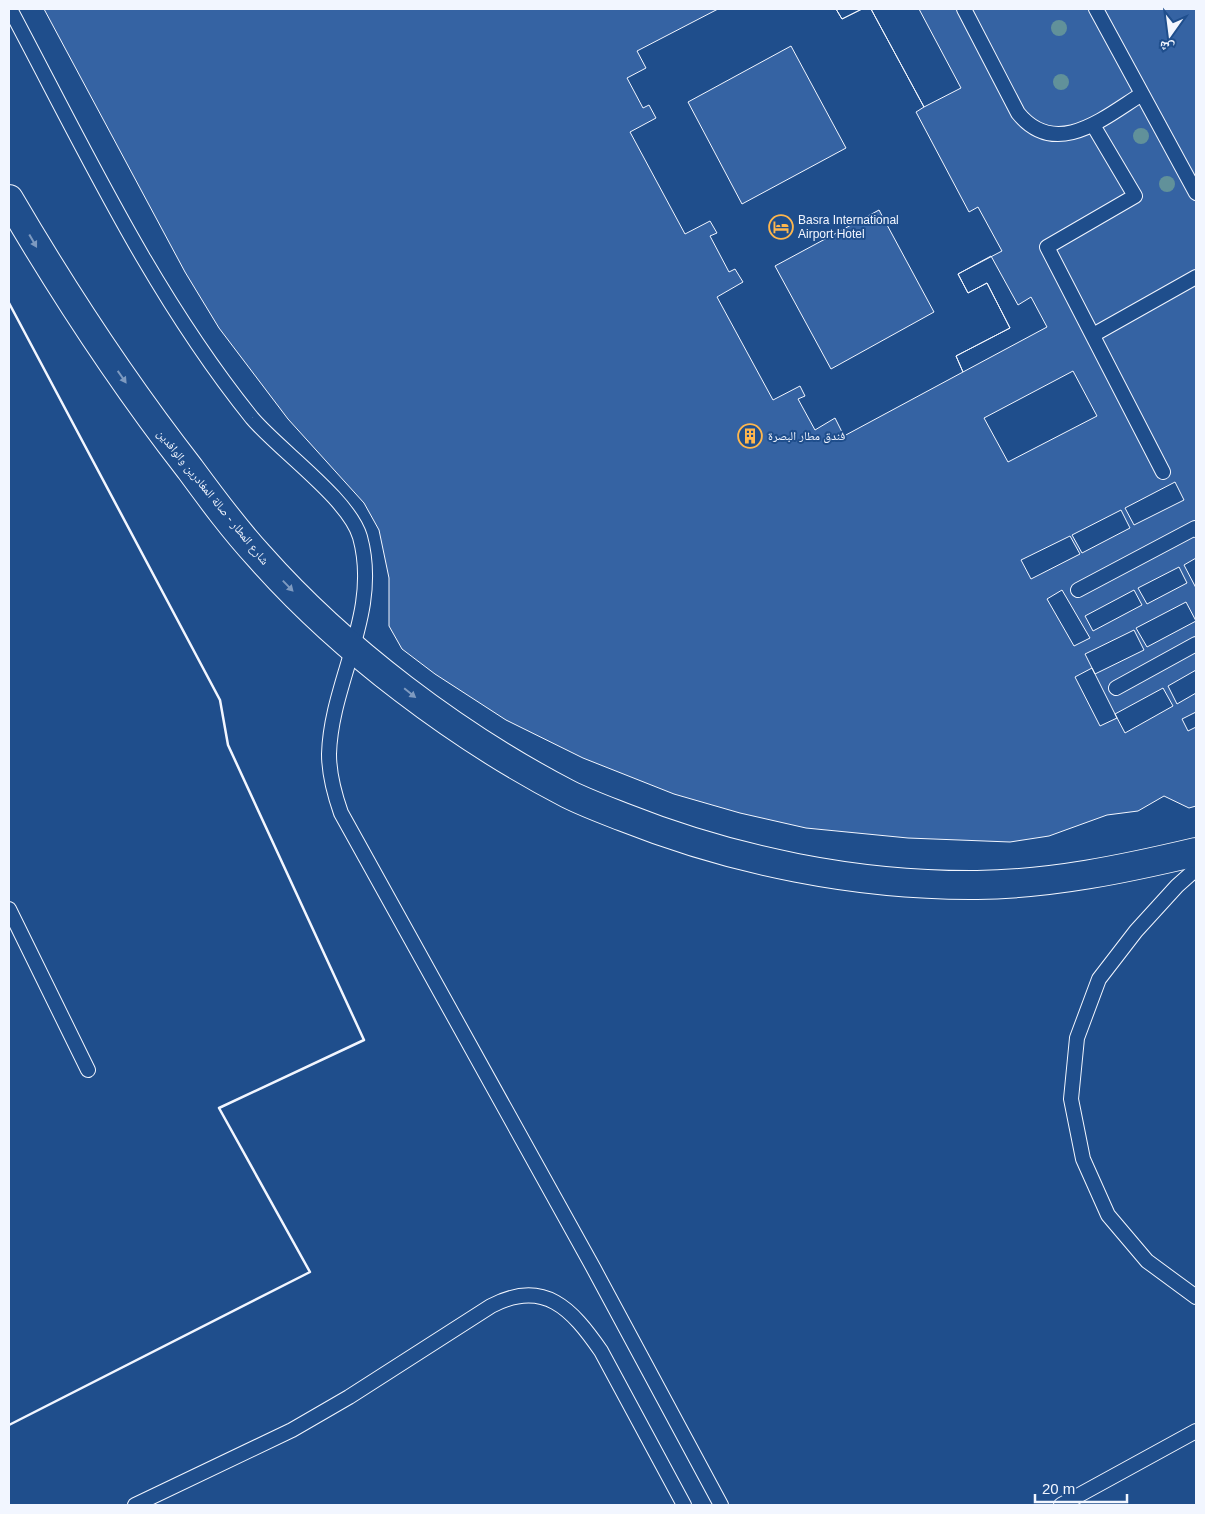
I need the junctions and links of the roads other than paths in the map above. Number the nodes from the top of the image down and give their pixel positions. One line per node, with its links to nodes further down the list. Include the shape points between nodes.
1 (10, 9): 14 (lane, via 150,269 202,350 253,419 345,510 359,535 365,562 364,590 361,620)
2 (964, 9): 5 (lane, via 1018,113 1026,122 1054,134 1082,131)
3 (1099, 11): 4 (lane)
4 (1142, 94): 5 (lane); 6 (lane)
5 (1092, 125): 9 (lane, via 1135,196 1047,247)
6 (1196, 193)
7 (9, 199): 14 (highway, شارع المطار - صالة المغادرين والوافدين, one-way to 14, via 98,344 221,511 259,557)
8 (1196, 277): 9 (lane)
9 (1093, 335): 10 (lane)
10 (1163, 472)
11 (1196, 528): 12 (lane)
12 (1078, 590)
13 (1196, 644): 15 (lane)
14 (353, 647): 16 (highway, شارع المطار - صالة المغادرين والوافدين, one-way to 16, via 418,700 492,750 571,796 654,829 742,856 860,879 977,885 1064,879); 24 (lane, via 329,754 331,784 340,813 594,1268)
15 (1116, 688)
16 (1196, 852)
17 (1196, 869): 20 (lane, via 1136,931 1099,979 1077,1038 1071,1099 1083,1159 1108,1215 1147,1261)
18 (9, 909): 19 (lane)
19 (88, 1070)
20 (1196, 1296)
21 (1196, 1431): 25 (lane)
22 (136, 1505): 23 (lane, via 292,1430 349,1398 492,1306 509,1297 529,1294 548,1298 565,1309 602,1351)
23 (684, 1505)
24 (721, 1505)
25 (1061, 1505)

